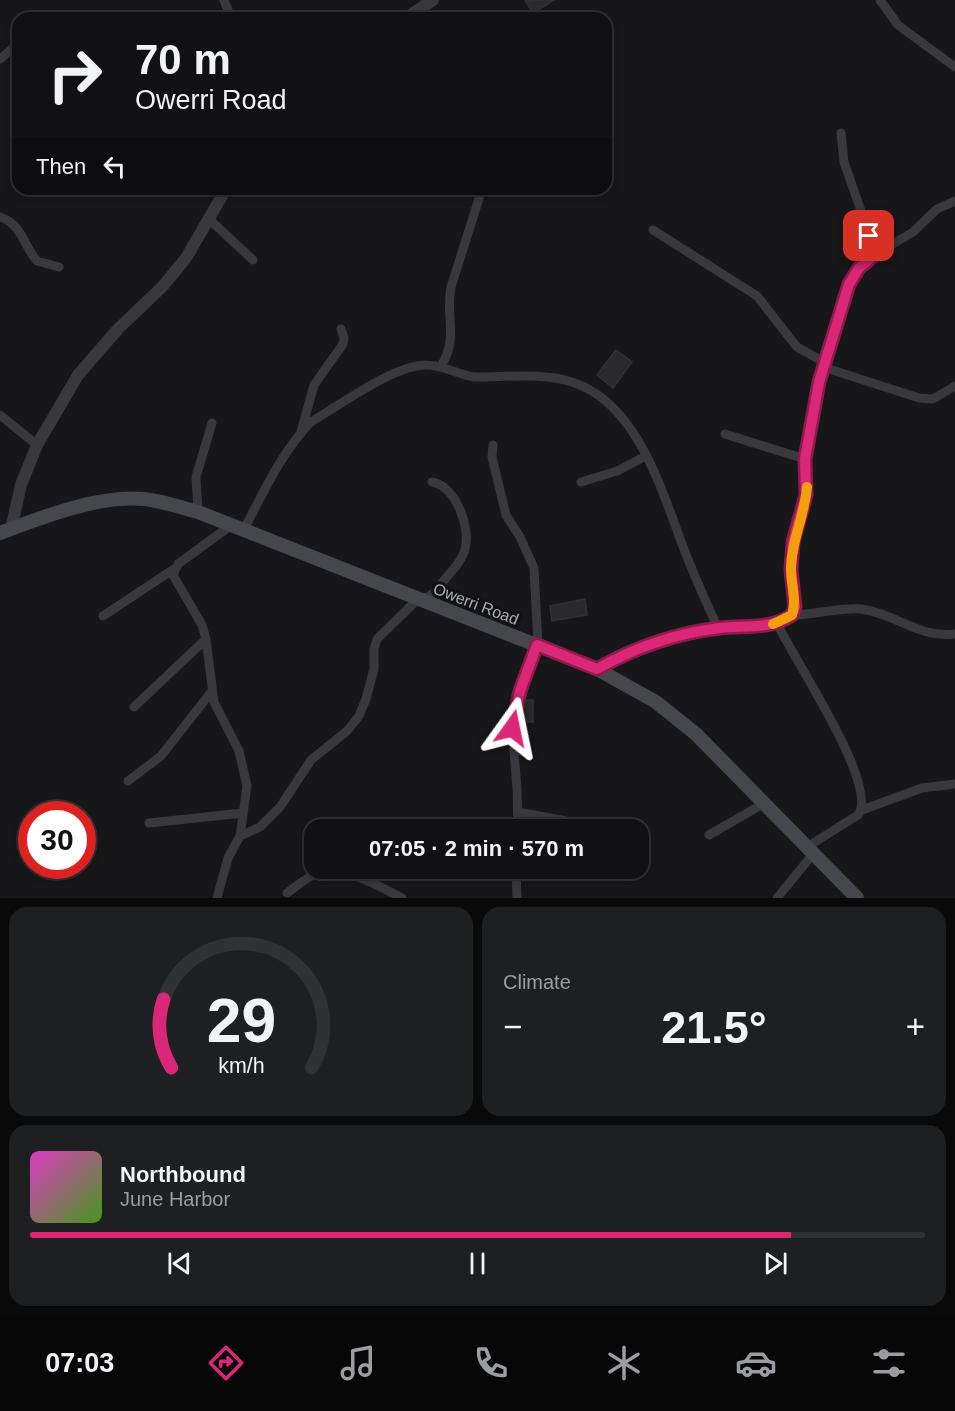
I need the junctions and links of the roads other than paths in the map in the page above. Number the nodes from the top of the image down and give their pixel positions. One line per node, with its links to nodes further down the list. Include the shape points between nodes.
1 (433, 0): 3 (street)
2 (880, 0): 6 (street, via 898,25)
3 (415, 12)
4 (12, 49): 5 (street)
5 (0, 59)
6 (955, 67)
7 (841, 133): 14 (street, via 844,162)
8 (223, 195): 12 (street)
9 (480, 195): 19 (street, via 451,287 451,348)
10 (955, 201): 14 (street, via 937,209 913,232)
11 (0, 217): 16 (street, via 18,227 37,261)
12 (209, 219): 15 (street); 25 (street, via 186,258 163,286 118,328 78,375)
13 (653, 230): 18 (street, via 757,296 797,347)
14 (876, 254): 18 (street, via 859,268 849,284)
15 (253, 260)
16 (59, 267)
17 (341, 329): 23 (street, via 343,344 314,386)
18 (824, 365): 20 (street, via 919,398 933,399); 28 (street)
19 (441, 366): 23 (street, via 413,366 387,377 311,422); 27 (street, via 475,377 553,377 584,387 611,405)
20 (955, 386)
21 (0, 415): 25 (street)
22 (212, 423): 31 (street, via 196,477)
23 (301, 432): 32 (street)
24 (725, 434): 28 (street)
25 (37, 445): 33 (street)
26 (493, 445): 42 (street, via 506,515 534,568)
27 (646, 456): 30 (street, via 617,471); 39 (street, via 661,484)
28 (805, 459): 36 (street, via 806,495 793,542)
29 (432, 482): 35 (street, via 447,490 460,509 466,529 465,549 435,592)
30 (581, 482)
31 (198, 512): 32 (main road, Owerri Road); 33 (main road, Owerri Road, via 159,502 117,499)
32 (237, 528): 34 (street); 35 (main road, Owerri Road)
33 (5, 530)
34 (174, 569): 37 (street); 41 (street, via 173,575)
35 (418, 599): 42 (main road, Owerri Road); 56 (street, via 377,639 374,669 359,716 311,760 280,807 260,827)
36 (792, 615): 38 (street); 40 (street, via 862,609 927,634)
37 (103, 616)
38 (777, 623): 39 (street); 49 (street, via 847,750 859,780)
39 (718, 628): 43 (street, via 635,650)
40 (955, 634)
41 (206, 639): 44 (street); 45 (street)
42 (537, 645): 43 (main road, Owerri Road); 50 (street, via 520,691 512,728)
43 (597, 669): 48 (main road, Owerri Road, via 675,716)
44 (212, 692): 46 (street, via 161,756); 51 (street, via 239,751 247,786)
45 (134, 708)
46 (128, 782)
47 (955, 783): 49 (street, via 922,788)
48 (763, 804): 55 (street); 57 (main road, Owerri Road)
49 (862, 810): 57 (street)
50 (518, 812): 52 (street); 53 (street)
51 (243, 813): 54 (street); 56 (street)
52 (518, 819)
53 (556, 819)
54 (148, 823)
55 (709, 834)
56 (240, 836): 60 (street, via 228,858)
57 (810, 851): 63 (street); 64 (main road, Owerri Road)
58 (516, 879): 62 (street)
59 (287, 893): 61 (street, via 311,877 332,872 359,877)
60 (217, 898)
61 (402, 898)
62 (517, 898)
63 (778, 898)
64 (857, 898)

